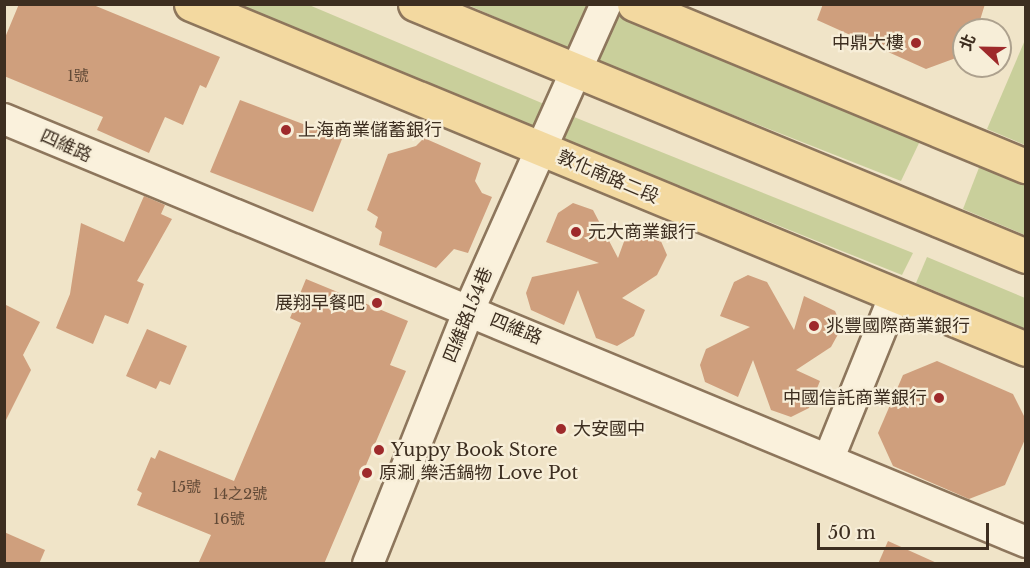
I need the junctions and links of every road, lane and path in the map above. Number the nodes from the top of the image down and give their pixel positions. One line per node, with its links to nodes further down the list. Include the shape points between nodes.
1 (191, 4): 7 (main road, 敦化南路二段)
2 (415, 4): 5 (main road)
3 (606, 4): 5 (street, 四維路154巷)
4 (634, 4): 8 (main road)
5 (577, 70): 7 (street, 四維路154巷); 9 (main road)
6 (4, 119): 11 (street, 四維路)
7 (540, 149): 10 (main road, 敦化南路二段); 11 (street, 四維路154巷)
8 (1026, 166)
9 (1026, 256)
10 (895, 295): 12 (main road, 敦化南路二段); 13 (street)
11 (469, 310): 13 (street, 四維路); 15 (street, 四維路154巷)
12 (1026, 349)
13 (828, 458): 14 (street, 四維路)
14 (1026, 542)
15 (368, 564)

